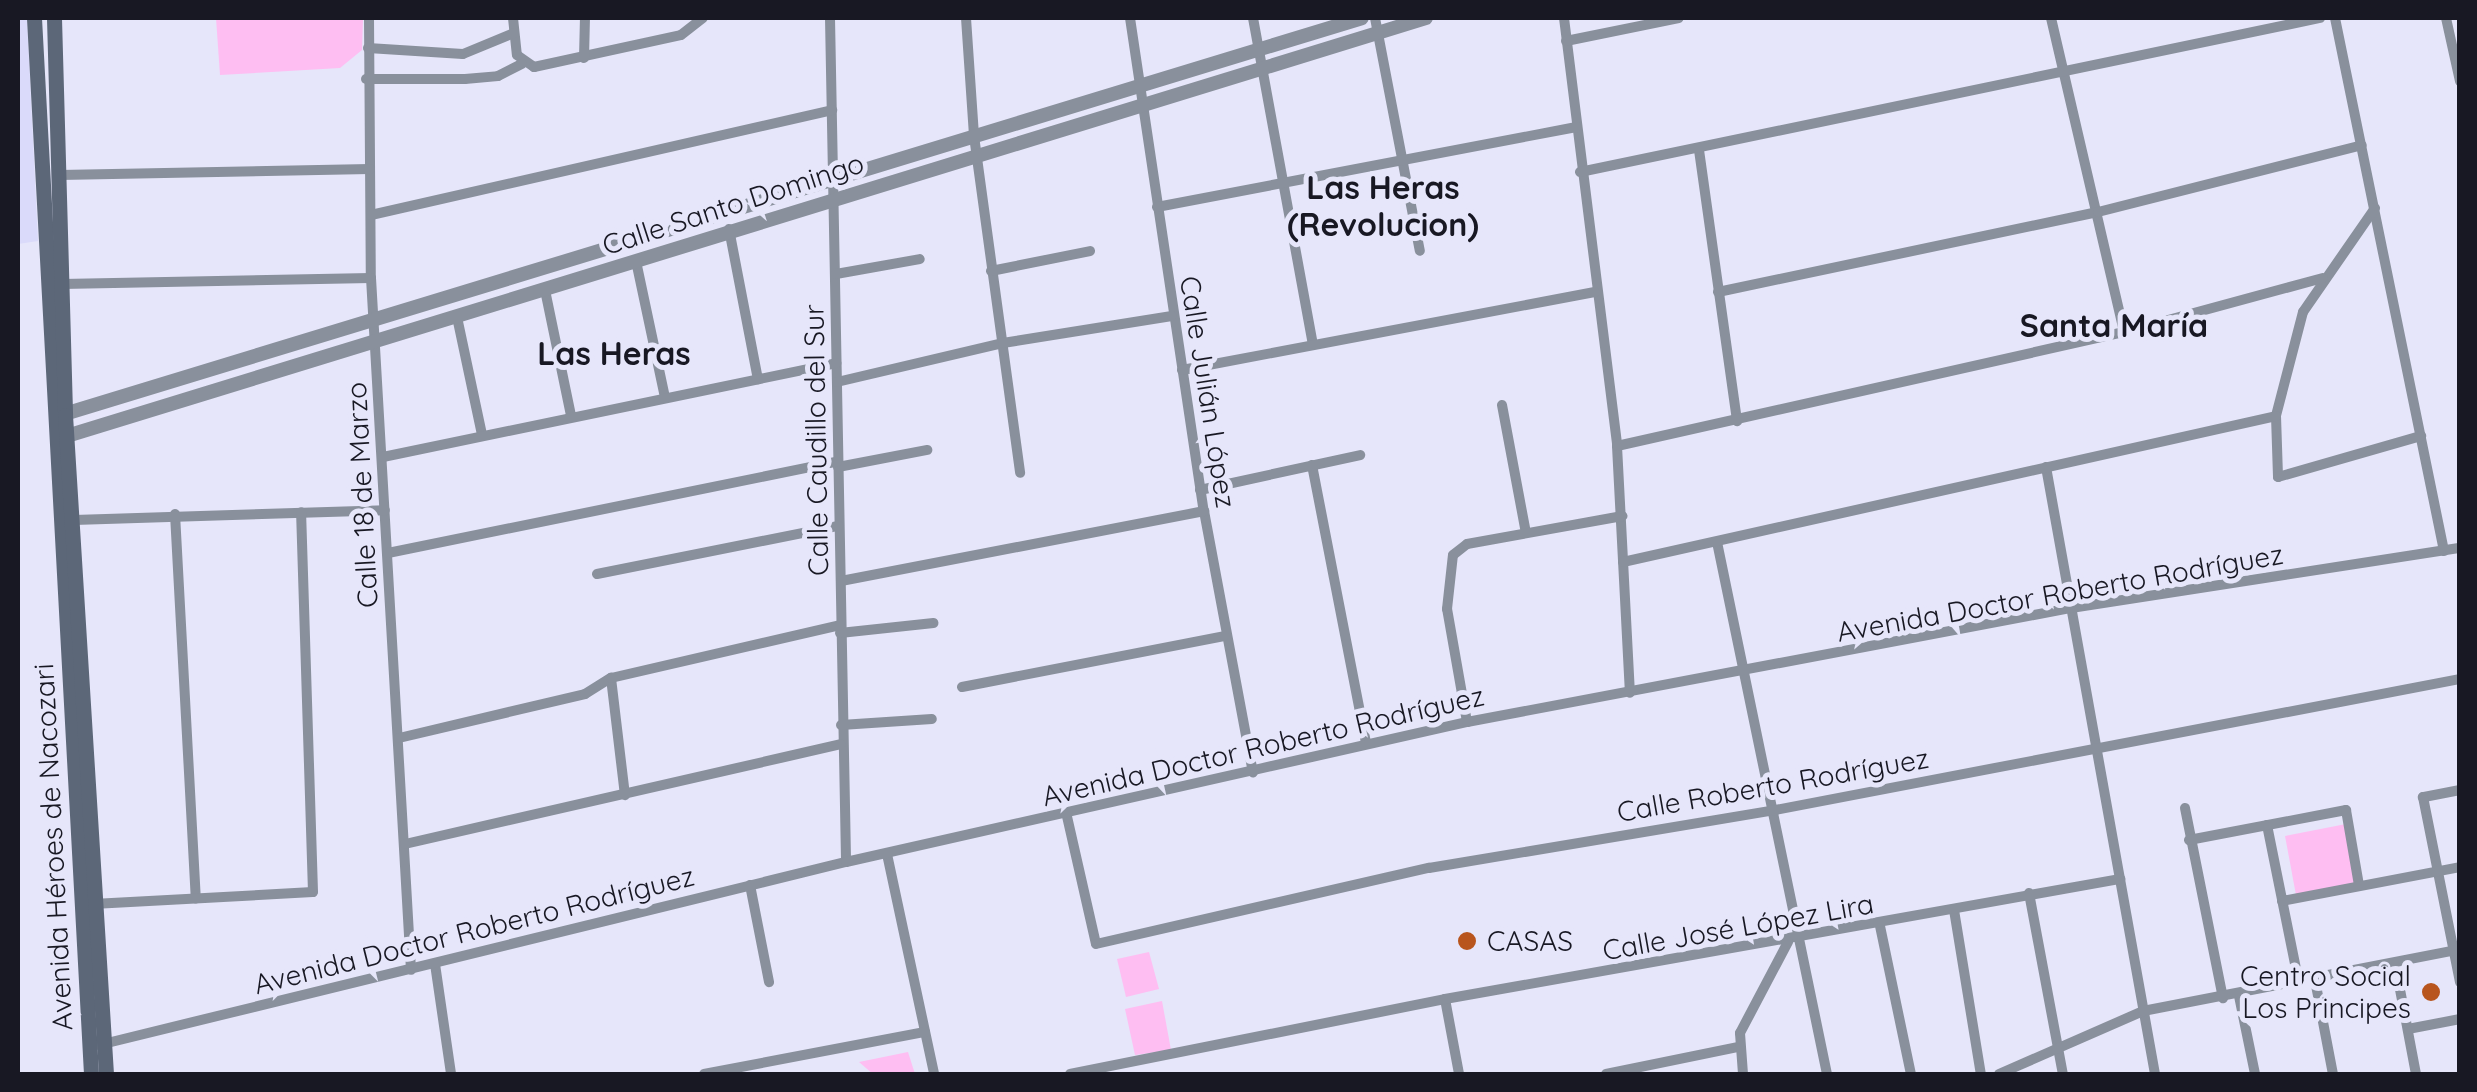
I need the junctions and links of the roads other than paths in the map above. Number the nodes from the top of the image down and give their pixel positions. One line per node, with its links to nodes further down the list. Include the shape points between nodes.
1 (34, 18): 78 (main road, Avenida Héroes de Nacozari)
2 (54, 18): 42 (main road, Avenida Héroes de Nacozari)
3 (369, 18): 23 (street, Calle 18 de Marzo)
4 (512, 18): 20 (street)
5 (585, 18): 25 (street)
6 (704, 18): 25 (street, via 681,35)
7 (830, 18): 33 (street, Calle Caudillo del Sur)
8 (966, 18): 35 (street)
9 (1130, 18): 30 (street, Calle Julián López)
10 (1253, 18): 24 (street)
11 (1362, 18): 24 (street, Calle Santo Domingo)
12 (1375, 18): 21 (street)
13 (1426, 18): 21 (street, Calle Santo Domingo)
14 (1564, 18): 22 (street)
15 (1679, 18): 22 (street)
16 (2051, 18): 28 (street)
17 (2320, 18): 28 (street)
18 (2335, 18): 36 (street)
19 (2446, 18): 31 (street)
20 (514, 32): 23 (street, via 463,54); 26 (street)
21 (1378, 34): 27 (street, Calle Santo Domingo); 39 (street)
22 (1566, 41): 34 (street)
23 (368, 48): 29 (street, Calle 18 de Marzo)
24 (1259, 54): 27 (street); 30 (street, Calle Santo Domingo)
25 (584, 58): 26 (street)
26 (522, 64): 29 (street, via 481,78)
27 (1263, 72): 32 (street, Calle Santo Domingo); 44 (street)
28 (2062, 72): 37 (street); 48 (street)
29 (366, 80): 40 (street, Calle 18 de Marzo)
30 (1140, 81): 32 (street, Calle Julián López); 35 (street, Calle Santo Domingo)
31 (2460, 81)
32 (1144, 100): 38 (street, Calle Santo Domingo); 46 (street, Calle Julián López)
33 (832, 110): 43 (street, Calle Caudillo del Sur); 49 (street)
34 (1576, 128): 39 (street); 41 (street)
35 (974, 136): 38 (street); 43 (street, Calle Santo Domingo)
36 (2362, 145): 47 (street); 48 (street)
37 (1699, 150): 41 (street); 62 (street)
38 (977, 156): 45 (street, Calle Santo Domingo); 55 (street)
39 (1406, 158): 44 (street); 52 (street)
40 (370, 169): 42 (street); 49 (street, Calle 18 de Marzo)
41 (1580, 172): 61 (street)
42 (60, 174): 59 (main road, Avenida Héroes de Nacozari)
43 (836, 176): 45 (street, Calle Caudillo del Sur); 65 (street, Calle Santo Domingo)
44 (1287, 181): 46 (street); 69 (street)
45 (837, 196): 50 (street, Calle Santo Domingo); 56 (street, Calle Caudillo del Sur)
46 (1157, 206): 63 (street, Calle Julián López)
47 (2376, 208): 58 (street); 83 (street)
48 (2098, 212): 62 (street); 66 (street)
49 (371, 216): 57 (street, Calle 18 de Marzo)
50 (729, 228): 54 (street, Calle Santo Domingo); 73 (street)
51 (1090, 251): 55 (street)
52 (1420, 251)
53 (920, 258): 56 (street)
54 (636, 261): 60 (street, Calle Santo Domingo); 76 (street)
55 (991, 271): 67 (street)
56 (836, 274): 70 (street, Calle Caudillo del Sur)
57 (372, 278): 59 (street); 65 (street, Calle 18 de Marzo)
58 (2322, 278): 66 (street); 80 (street, via 2303,312)
59 (62, 284): 78 (main road, Avenida Héroes de Nacozari)
60 (545, 290): 64 (street, Calle Santo Domingo); 79 (street)
61 (1595, 292): 69 (street); 85 (street)
62 (1718, 292): 81 (street)
63 (1172, 316): 67 (street); 71 (street, Calle Julián López)
64 (457, 317): 68 (street, Calle Santo Domingo); 82 (street)
65 (376, 318): 68 (street, Calle 18 de Marzo); 72 (street, Calle Santo Domingo)
66 (2124, 332): 81 (street)
67 (1003, 342): 74 (street); 92 (street)
68 (376, 344): 75 (street, Calle Santo Domingo); 88 (street, Calle 18 de Marzo)
69 (1313, 344): 71 (street)
70 (836, 363): 73 (street); 74 (street, Calle Caudillo del Sur)
71 (1182, 370): 93 (street, Calle Julián López)
72 (198, 374): 75 (street); 78 (street, Calle Santo Domingo)
73 (758, 379): 76 (street)
74 (837, 382): 89 (street, Calle Caudillo del Sur)
75 (204, 396): 84 (street, Calle Santo Domingo)
76 (665, 397): 79 (street)
77 (1502, 405): 101 (street)
78 (59, 416): 84 (main road, Avenida Héroes de Nacozari)
79 (571, 416): 82 (street)
80 (2276, 416): 83 (street, via 2278,476); 91 (street)
81 (1737, 421): 85 (street)
82 (482, 435): 88 (street)
83 (2421, 436): 104 (street)
84 (61, 438): 99 (main road, Avenida Héroes de Nacozari); 164 (main road, Avenida Héroes de Nacozari)
85 (1617, 446): 98 (street)
86 (927, 450): 89 (street)
87 (1360, 455): 90 (street)
88 (383, 457): 94 (street, Calle 18 de Marzo)
89 (838, 464): 100 (street, Calle Caudillo del Sur); 105 (street)
90 (1312, 466): 93 (street); 123 (street)
91 (2046, 467): 102 (street); 109 (street)
92 (1020, 473)
93 (1200, 490): 96 (street, Calle Julián López)
94 (384, 510): 95 (street); 105 (street, Calle 18 de Marzo)
95 (301, 512): 97 (street); 142 (street, via 311,894)
96 (1204, 512): 108 (street); 112 (street, Calle Julián López)
97 (176, 514): 99 (street); 142 (street)
98 (1622, 516): 101 (street); 106 (street)
99 (74, 520): 144 (main road, Avenida Héroes de Nacozari)
100 (838, 526): 107 (street); 108 (street, Calle Caudillo del Sur)
101 (1526, 534): 119 (street, via 1467,544 1453,555 1447,610)
102 (1717, 542): 106 (street); 113 (street)
103 (2460, 548): 104 (street, Avenida Doctor Roberto Rodríguez)
104 (2444, 551): 109 (street, Avenida Doctor Roberto Rodríguez)
105 (388, 553): 121 (street, Calle 18 de Marzo)
106 (1623, 562): 117 (street)
107 (597, 574)
108 (841, 582): 111 (street, Calle Caudillo del Sur)
109 (2071, 608): 113 (street, Avenida Doctor Roberto Rodríguez); 124 (street)
110 (934, 622): 111 (street)
111 (840, 629): 114 (street); 120 (street, Calle Caudillo del Sur)
112 (1224, 636): 116 (street); 125 (street, Calle Julián López)
113 (1741, 674): 117 (street, Avenida Doctor Roberto Rodríguez); 129 (street)
114 (612, 678): 121 (street, via 584,694); 127 (street)
115 (2460, 679): 124 (street, Calle Roberto Rodríguez)
116 (962, 687)
117 (1630, 692): 119 (street, Avenida Doctor Roberto Rodríguez)
118 (932, 719): 120 (street)
119 (1466, 722): 123 (street, Avenida Doctor Roberto Rodríguez)
120 (841, 725): 122 (street, Calle Caudillo del Sur)
121 (399, 738): 133 (street, Calle 18 de Marzo)
122 (841, 744): 127 (street); 135 (street, Calle Caudillo del Sur)
123 (1366, 744): 125 (street, Avenida Doctor Roberto Rodríguez)
124 (2095, 750): 129 (street, Calle Roberto Rodríguez); 138 (street)
125 (1253, 772): 130 (street, Avenida Doctor Roberto Rodríguez)
126 (2460, 790): 137 (street, via 2424,797)
127 (626, 796): 133 (street)
128 (2185, 808): 132 (street)
129 (1770, 810): 130 (street, Calle Roberto Rodríguez, via 1429,868 1096,944); 147 (street)
130 (1066, 812): 134 (street, Avenida Doctor Roberto Rodríguez)
131 (2266, 825): 132 (street); 140 (street, via 2346,810); 143 (street)
132 (2189, 840): 158 (street)
133 (405, 844): 152 (street, Calle 18 de Marzo)
134 (886, 854): 135 (street, Avenida Doctor Roberto Rodríguez); 163 (street)
135 (846, 862): 139 (street, Avenida Doctor Roberto Rodríguez)
136 (2460, 867): 137 (street)
137 (2436, 871): 140 (street); 149 (street)
138 (2120, 880): 141 (street, Calle José López Lira); 160 (street)
139 (750, 885): 151 (street, Avenida Doctor Roberto Rodríguez); 154 (street)
140 (2360, 885): 143 (street)
141 (2030, 893): 145 (street, Calle José López Lira); 165 (street)
142 (196, 898): 144 (street)
143 (2282, 901): 156 (street)
144 (93, 904): 164 (main road, Avenida Héroes de Nacozari)
145 (1954, 910): 146 (street, Calle José López Lira); 178 (street)
146 (1880, 926): 147 (street, Calle José López Lira); 177 (street)
147 (1801, 940): 148 (street, Calle José López Lira); 176 (street)
148 (1788, 942): 159 (street, Calle José López Lira); 166 (street)
149 (2453, 950): 150 (street); 155 (street)
150 (2394, 963): 153 (street); 162 (street)
151 (435, 964): 152 (street, Avenida Doctor Roberto Rodríguez); 169 (street)
152 (411, 970): 164 (street, Avenida Doctor Roberto Rodríguez)
153 (2315, 980): 156 (street); 183 (street)
154 (769, 982)
155 (2460, 982)
156 (2299, 983): 157 (street)
157 (2239, 996): 158 (street); 182 (street)
158 (2223, 998): 160 (street)
159 (1445, 999): 172 (street, Calle José López Lira); 173 (street)
160 (2143, 1011): 165 (street); 181 (street)
161 (2460, 1020): 162 (street)
162 (2408, 1029): 184 (street)
163 (925, 1032): 170 (street); 171 (street)
164 (96, 1046): 167 (main road, Avenida Héroes de Nacozari); 168 (main road, Avenida Héroes de Nacozari)
165 (2058, 1046): 179 (street); 180 (street)
166 (1737, 1047): 174 (street); 175 (street)
167 (92, 1074)
168 (106, 1074)
169 (451, 1074)
170 (704, 1074)
171 (934, 1074)
172 (1070, 1074)
173 (1459, 1074)
174 (1606, 1074)
175 (1743, 1074)
176 (1827, 1074)
177 (1910, 1074)
178 (1981, 1074)
179 (1999, 1074)
180 (2063, 1074)
181 (2155, 1074)
182 (2255, 1074)
183 (2333, 1074)
184 (2416, 1074)

